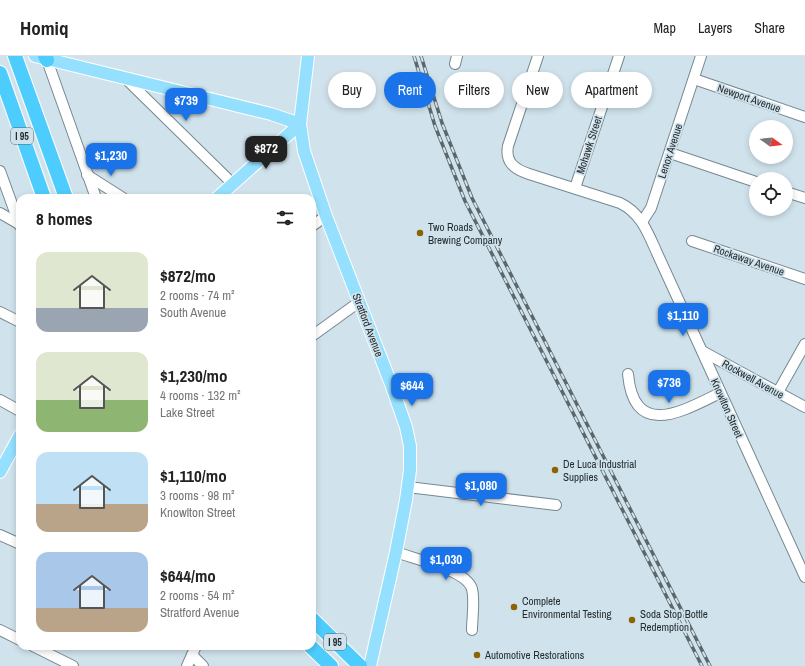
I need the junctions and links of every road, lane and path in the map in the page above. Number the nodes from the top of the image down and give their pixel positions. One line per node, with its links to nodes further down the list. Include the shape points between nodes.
1 (16, 56): 19 (highway, I 95)
2 (308, 56): 11 (main road, Stratford Avenue)
3 (538, 56): 17 (street, Knowlton Street, via 507,155 509,162 522,172)
4 (619, 56): 17 (street, Mohawk Street)
5 (701, 56): 9 (street, Lenox Avenue)
6 (42, 57): 8 (main road); 14 (street)
7 (0, 73): 18 (highway, I 95)
8 (124, 77): 11 (main road, via 271,114); 16 (street)
9 (694, 79): 10 (street, Newport Avenue); 12 (street, Lenox Avenue)
10 (805, 116)
11 (300, 124): 16 (main road); 27 (main road, Stratford Avenue, via 307,160)
12 (670, 153): 15 (street); 28 (street, Lenox Avenue, via 651,208)
13 (0, 171): 26 (street)
14 (87, 174): 20 (street); 21 (street)
15 (749, 180)
16 (233, 184): 22 (main road)
17 (575, 188): 28 (street, Knowlton Street, via 624,205)
18 (43, 194)
19 (65, 194)
20 (94, 194)
21 (117, 194)
22 (222, 194)
23 (793, 194): 24 (street)
24 (805, 198)
25 (0, 213): 29 (street)
26 (16, 214)
27 (326, 216): 30 (street); 33 (main road, Stratford Avenue)
28 (642, 222): 38 (street, Knowlton Street)
29 (16, 223)
30 (316, 223)
31 (692, 241): 32 (street, Rockaway Avenue)
32 (805, 279)
33 (359, 302): 36 (street); 47 (main road, Stratford Avenue, via 406,427 410,453)
34 (0, 312): 35 (street)
35 (16, 320)
36 (316, 333)
37 (805, 344): 40 (street)
38 (702, 351): 40 (street, Rockwell Avenue); 41 (street, Knowlton Street)
39 (628, 374): 41 (street, via 630,392 634,399 644,410 657,415 680,412)
40 (778, 392): 43 (street, Rockwell Avenue)
41 (720, 393): 52 (street, Knowlton Street)
42 (0, 400): 44 (street)
43 (805, 407)
44 (16, 409)
45 (16, 442): 46 (main road)
46 (0, 472)
47 (408, 487): 48 (street); 51 (main road, Stratford Avenue)
48 (556, 505)
49 (0, 534): 50 (street)
50 (16, 542)
51 (396, 552): 55 (street, via 456,573 465,579 472,589); 60 (main road, Stratford Avenue)
52 (805, 577)
53 (316, 623): 60 (highway, I 95)
54 (0, 630): 56 (street)
55 (472, 630)
56 (16, 638)
57 (41, 650): 61 (street)
58 (194, 650): 62 (street); 63 (street)
59 (314, 650): 64 (highway, I 95)
60 (363, 665)
61 (73, 666)
62 (187, 666)
63 (203, 666)
64 (331, 666)

